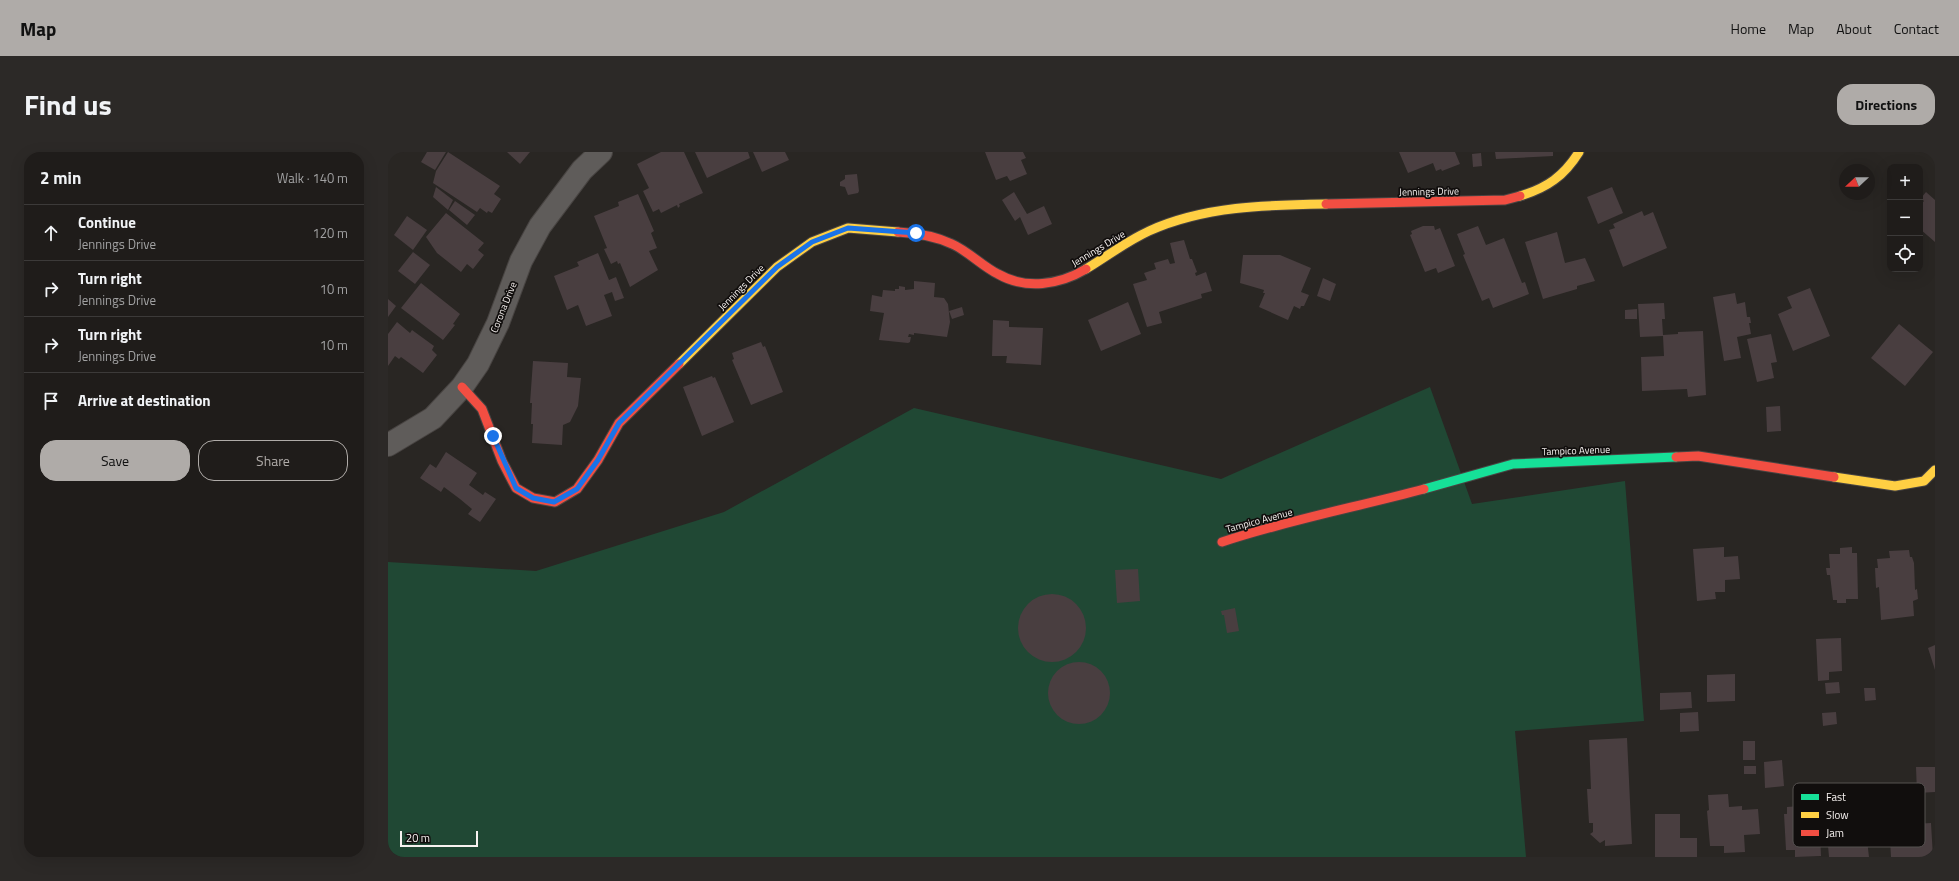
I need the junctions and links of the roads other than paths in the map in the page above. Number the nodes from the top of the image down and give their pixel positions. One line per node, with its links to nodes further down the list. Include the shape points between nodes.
1 (601, 152): 3 (street, Corona Drive, via 570,185 540,226 521,261 495,330 478,364)
2 (1579, 152): 3 (street, Jennings Drive, via 1569,168 1540,190 1505,200 1268,206 1190,216 1148,230 1078,274 1050,284 1027,284 999,275 952,244 916,233 848,228 812,242 777,267 619,423 598,460 577,489 554,502 533,498 516,488 502,461 482,409)
3 (462, 387): 4 (street, Corona Drive, via 433,418)
4 (388, 445)
5 (1935, 470): 6 (street, Tampico Avenue, via 1924,481 1895,486 1698,456 1513,464 1357,507 1255,530)
6 (1222, 542)

